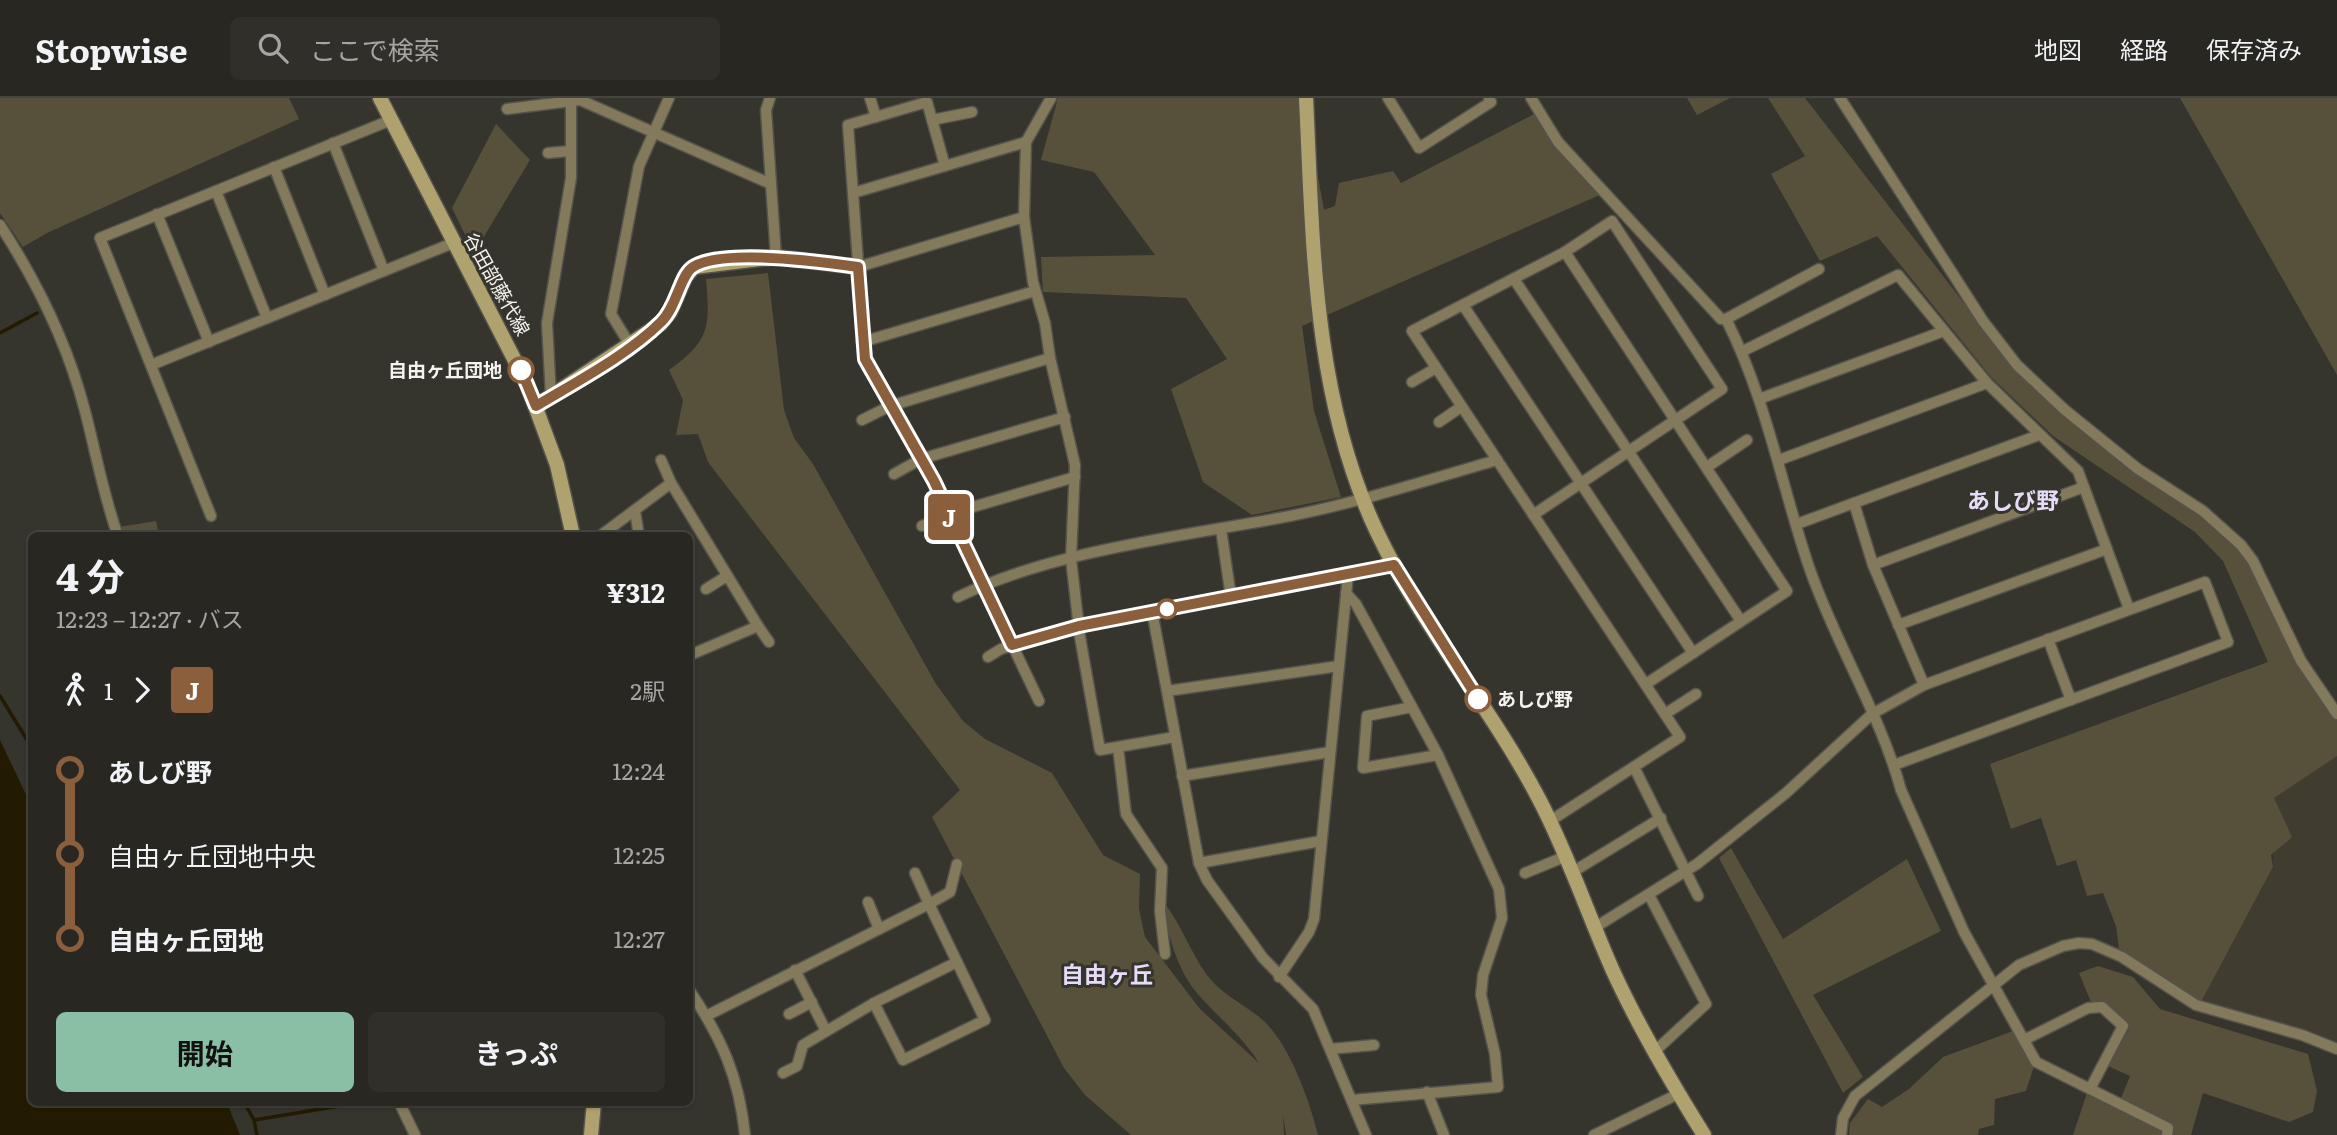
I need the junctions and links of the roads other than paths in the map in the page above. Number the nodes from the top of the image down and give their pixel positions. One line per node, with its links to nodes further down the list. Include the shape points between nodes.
1 (380, 98): 15 (street, 谷田部藤代線)
2 (669, 98): 17 (street)
3 (870, 98): 14 (street)
4 (1051, 98): 18 (street)
5 (1306, 98): 74 (street, via 1321,336 1342,433)
6 (1389, 98): 7 (street, via 1419,148 1491,102)
7 (1489, 98)
8 (1531, 98): 41 (street, via 1559,142 1721,319)
9 (1840, 98): 119 (street, via 1983,321 2040,389 2138,469 2203,511 2241,545 2301,661)
10 (571, 99): 12 (street); 17 (street); 20 (street)
11 (767, 99): 24 (street)
12 (507, 109)
13 (972, 113): 16 (street)
14 (876, 117): 16 (street, via 927,102); 26 (street, via 848,125)
15 (391, 120): 19 (street); 30 (street, 谷田部藤代線)
16 (932, 120): 22 (street)
17 (654, 132): 24 (street); 45 (street, via 639,166 611,314)
18 (1026, 142): 22 (street); 28 (street)
19 (333, 143): 23 (street); 35 (street)
20 (570, 151): 21 (street); 52 (street, via 571,178 547,323)
21 (548, 153)
22 (946, 166): 26 (street)
23 (274, 167): 25 (street); 38 (street)
24 (771, 184): 32 (street)
25 (216, 191): 27 (street); 40 (street)
26 (853, 193): 33 (street)
27 (157, 214): 43 (street); 48 (street, via 100,238)
28 (1024, 217): 33 (street); 37 (street)
29 (0, 225): 83 (street, via 23,260 61,340)
30 (453, 243): 35 (street); 54 (street, 谷田部藤代線, via 510,346)
31 (1565, 252): 36 (street); 59 (street); 59 (street, via 1612,221 1723,389)
32 (776, 257): 33 (street); 45 (street, via 694,267 684,277 670,312)
33 (858, 267): 44 (street)
34 (1819, 269): 41 (street)
35 (384, 271): 38 (street)
36 (1514, 279): 39 (street); 63 (street)
37 (1035, 291): 44 (street); 47 (street)
38 (325, 295): 40 (street)
39 (1464, 305): 49 (street, via 1412,331); 72 (street)
40 (267, 318): 43 (street)
41 (1726, 319): 46 (street)
42 (1944, 331): 46 (street, via 1899,275); 51 (street); 53 (street)
43 (209, 342): 48 (street)
44 (862, 342): 55 (street, via 865,359)
45 (630, 345): 52 (street)
46 (1743, 351): 53 (street)
47 (1050, 358): 55 (street); 57 (street)
48 (151, 365): 78 (street)
49 (1436, 368): 50 (street); 56 (street)
50 (1412, 382)
51 (1987, 383): 61 (street); 67 (street)
52 (551, 397): 54 (street)
53 (1759, 399): 67 (street)
54 (536, 406): 84 (street, 谷田部藤代線)
55 (890, 406): 58 (street); 64 (street)
56 (1461, 407): 60 (street); 66 (street)
57 (1065, 417): 64 (street); 70 (street)
58 (862, 420)
59 (1674, 420): 63 (street); 68 (street)
60 (1439, 422)
61 (2039, 435): 73 (street, via 2078,471); 75 (street)
62 (1747, 440): 68 (street)
63 (1628, 452): 72 (street); 100 (street)
64 (921, 459): 69 (street); 79 (street)
65 (661, 460): 71 (street)
66 (1497, 460): 74 (street); 77 (street)
67 (1779, 460): 80 (street)
68 (1707, 467): 100 (street, via 1787,591)
69 (894, 474)
70 (1075, 477): 79 (street); 88 (street)
71 (671, 483): 76 (street); 92 (street)
72 (1581, 483): 77 (street); 107 (street)
73 (2084, 487): 87 (street); 90 (street)
74 (1363, 499): 82 (street); 89 (street)
75 (1854, 503): 80 (street); 90 (street)
76 (635, 510): 85 (street); 86 (street)
77 (1532, 515): 111 (street)
78 (211, 516)
79 (948, 516): 81 (street); 93 (street)
80 (1797, 524): 120 (street, via 1826,611)
81 (922, 527)
82 (1221, 529): 88 (street); 97 (street)
83 (117, 532)
84 (572, 532)
85 (605, 532)
86 (638, 532)
87 (2107, 549): 98 (street); 101 (street)
88 (1071, 559): 93 (street); 103 (street)
89 (1394, 565): 91 (street); 129 (street, via 1507,743)
90 (1873, 565): 101 (street)
91 (1348, 575): 95 (street); 97 (street)
92 (727, 576): 94 (street); 102 (street)
93 (984, 585): 96 (street); 106 (street)
94 (706, 589)
95 (1346, 593): 110 (street); 117 (street)
96 (958, 597)
97 (1231, 597): 99 (street)
98 (2129, 609): 104 (street); 116 (street, via 2205,582 2228,642)
99 (1152, 611): 103 (street); 113 (street)
100 (1741, 621): 107 (street)
101 (1898, 625): 112 (street)
102 (758, 626): 105 (street); 108 (street)
103 (1079, 626): 106 (street); 122 (street, via 1100,750)
104 (2048, 639): 112 (street); 116 (street)
105 (769, 642)
106 (1012, 645): 109 (street); 115 (street)
107 (1693, 653): 111 (street)
108 (693, 654)
109 (988, 657)
110 (1339, 666): 113 (street); 123 (street)
111 (1646, 684): 118 (street)
112 (1924, 685): 120 (street)
113 (1167, 691): 121 (street)
114 (1696, 694): 118 (street)
115 (1039, 701)
116 (2071, 701): 125 (street)
117 (1412, 707): 124 (street); 124 (street, via 1367,716 1363,768)
118 (1665, 714): 126 (street, via 1680,737)
119 (2337, 714)
120 (1872, 715): 125 (street); 134 (street, via 1786,793)
121 (1175, 737): 122 (street); 127 (street)
122 (1118, 747): 144 (street, via 1126,814 1162,868 1160,911)
123 (1330, 752): 127 (street); 130 (street)
124 (1438, 755): 162 (street, via 1502,899 1502,918 1481,995 1495,1054 1497,1087)
125 (1894, 765): 148 (street, via 1901,790)
126 (1634, 767): 128 (street); 129 (street)
127 (1182, 776): 132 (street)
128 (1661, 818): 134 (street); 137 (street)
129 (1550, 821): 131 (street)
130 (1321, 841): 132 (street); 147 (street, via 1312,926)
131 (1564, 857): 136 (street); 137 (street)
132 (1199, 863): 147 (street)
133 (957, 864): 141 (street, via 950,892)
134 (1688, 870): 138 (street); 139 (street)
135 (915, 873): 141 (street)
136 (1525, 873)
137 (1571, 873): 142 (street)
138 (1649, 895): 142 (street); 159 (street, via 1706,1004)
139 (1698, 896)
140 (868, 902): 143 (street)
141 (929, 904): 143 (street); 145 (street)
142 (1594, 928): 159 (street)
143 (880, 929): 146 (street)
144 (1166, 954)
145 (957, 962): 151 (street); 151 (street, via 985,1020 903,1060)
146 (795, 970): 150 (street); 153 (street)
147 (1279, 977): 157 (street, via 1313,1009)
148 (1992, 986): 155 (street); 158 (street, via 2018,965 2063,946 2092,944 2122,957 2196,1005); 174 (street, via 1854,1096)
149 (693, 996): 153 (street)
150 (811, 1002): 152 (street); 154 (street)
151 (874, 1003): 154 (street)
152 (789, 1014)
153 (706, 1016): 169 (street, via 732,1066)
154 (826, 1031): 160 (street, via 803,1045 797,1066)
155 (2024, 1040): 161 (street, via 2036,1062); 161 (street, via 2088,1008 2102,1007 2123,1026)
156 (1374, 1045): 157 (street)
157 (1330, 1049): 164 (street)
158 (2337, 1049)
159 (1655, 1051): 163 (street)
160 (783, 1073)
161 (2090, 1089): 175 (street, via 2168,1128)
162 (1427, 1092): 164 (street); 171 (street)
163 (1678, 1094): 172 (street); 173 (street)
164 (1352, 1100): 170 (street)
165 (401, 1106): 167 (street)
166 (594, 1106): 168 (street)
167 (415, 1135)
168 (591, 1135)
169 (745, 1135)
170 (1366, 1135)
171 (1444, 1135)
172 (1594, 1135)
173 (1704, 1135)
174 (1841, 1135)
175 (2167, 1135)

